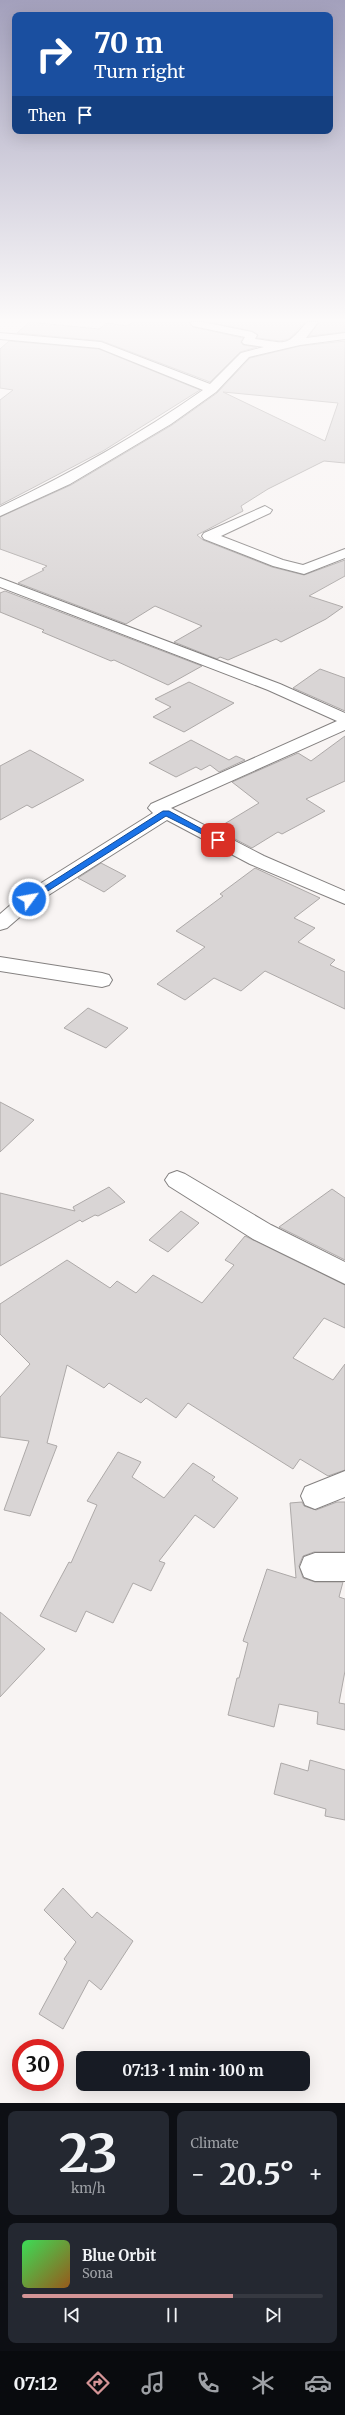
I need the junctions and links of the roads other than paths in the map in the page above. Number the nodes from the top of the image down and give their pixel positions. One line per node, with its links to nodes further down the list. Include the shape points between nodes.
1 (165, 420): 3 (street, via 130,444 65,481)
2 (265, 510): 4 (street, via 209,536 278,563 304,570)
3 (0, 512)
4 (345, 553)
5 (0, 582): 6 (street, via 266,684)
6 (345, 718)
7 (345, 724): 8 (street, via 156,808)
8 (166, 813): 9 (street, via 257,860); 10 (street, via 29,899)
9 (345, 898)
10 (0, 924)
11 (0, 964): 12 (street)
12 (102, 980)
13 (177, 1180): 14 (street, via 262,1232)
14 (345, 1274)
15 (345, 1484): 16 (street)
16 (315, 1496)
17 (345, 1567): 18 (street)
18 (315, 1568)

